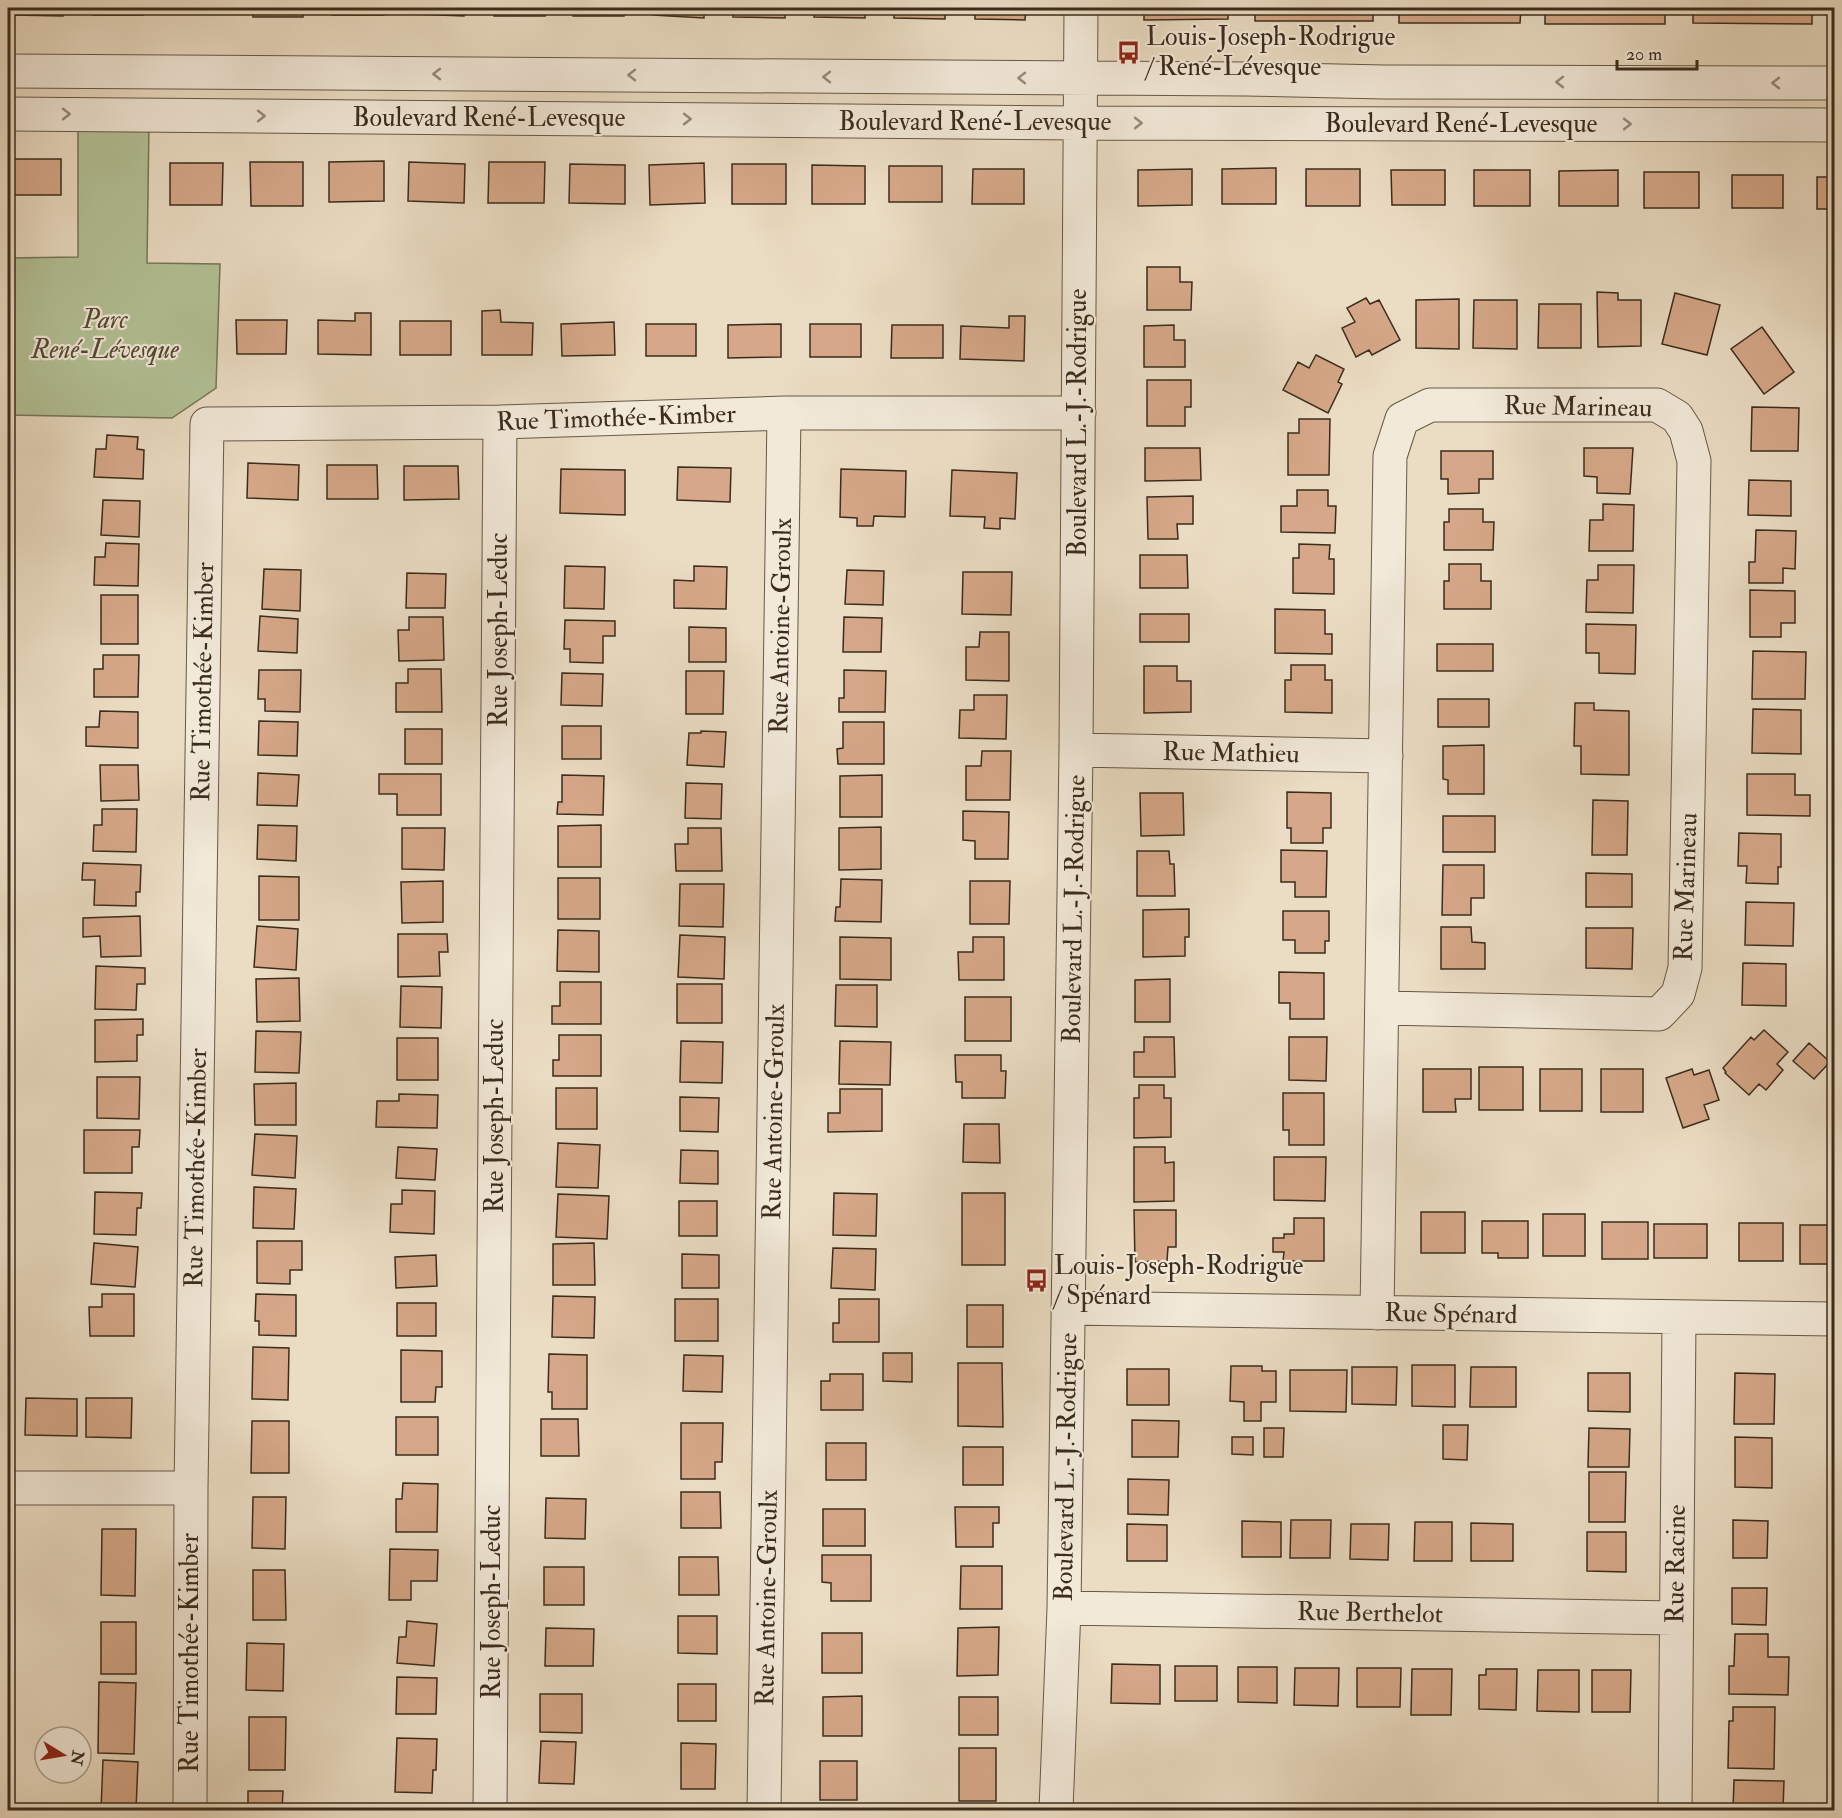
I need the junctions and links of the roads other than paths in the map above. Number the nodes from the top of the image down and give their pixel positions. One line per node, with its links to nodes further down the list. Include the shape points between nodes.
1 (1081, 8): 4 (street, Boulevard L.-J.-Rodrigue)
2 (8, 71): 3 (street, Boulevard René-Levesque)
3 (118, 72): 4 (street, Boulevard René-Levesque, one-way to 3); 7 (street)
4 (1080, 79): 5 (street, Boulevard René-Levesque, one-way to 4); 8 (street, Boulevard L.-J.-Rodrigue)
5 (1834, 83)
6 (8, 114): 7 (street, Boulevard René-Levesque, one-way to 7)
7 (116, 115): 8 (street, Boulevard René-Levesque, one-way to 8)
8 (1080, 123): 9 (street, Boulevard René-Levesque, one-way to 9); 11 (street, Boulevard L.-J.-Rodrigue)
9 (1834, 125)
10 (784, 413): 11 (street, Rue Timothée-Kimber); 12 (street, Rue Timothée-Kimber); 26 (street, Rue Antoine-Groulx)
11 (1079, 413): 13 (street, Boulevard L.-J.-Rodrigue)
12 (500, 422): 21 (street, Rue Timothée-Kimber, via 207,424); 25 (street, Rue Joseph-Leduc)
13 (1076, 750): 14 (street, Rue Mathieu); 16 (street, Boulevard L.-J.-Rodrigue)
14 (1386, 756): 15 (street, Rue Marineau); 15 (street, Rue Marineau, via 1390,456 1402,419 1430,405 1657,405 1677,417 1686,431 1694,461 1685,968 1678,994 1659,1014)
15 (1383, 1008): 17 (street, Rue Marineau)
16 (1068, 1308): 17 (street, Rue Spénard); 22 (street, Boulevard L.-J.-Rodrigue)
17 (1377, 1313): 18 (street, Rue Spénard)
18 (1679, 1318): 19 (street, Rue Spénard); 23 (street, Rue Racine)
19 (1834, 1319)
20 (8, 1488): 21 (street)
21 (191, 1488): 24 (street, Rue Timothée-Kimber)
22 (1064, 1608): 23 (street, Rue Berthelot); 27 (street, Boulevard L.-J.-Rodrigue)
23 (1675, 1618): 28 (street, Rue Racine)
24 (190, 1810)
25 (490, 1810)
26 (764, 1810)
27 (1056, 1810)
28 (1675, 1810)

